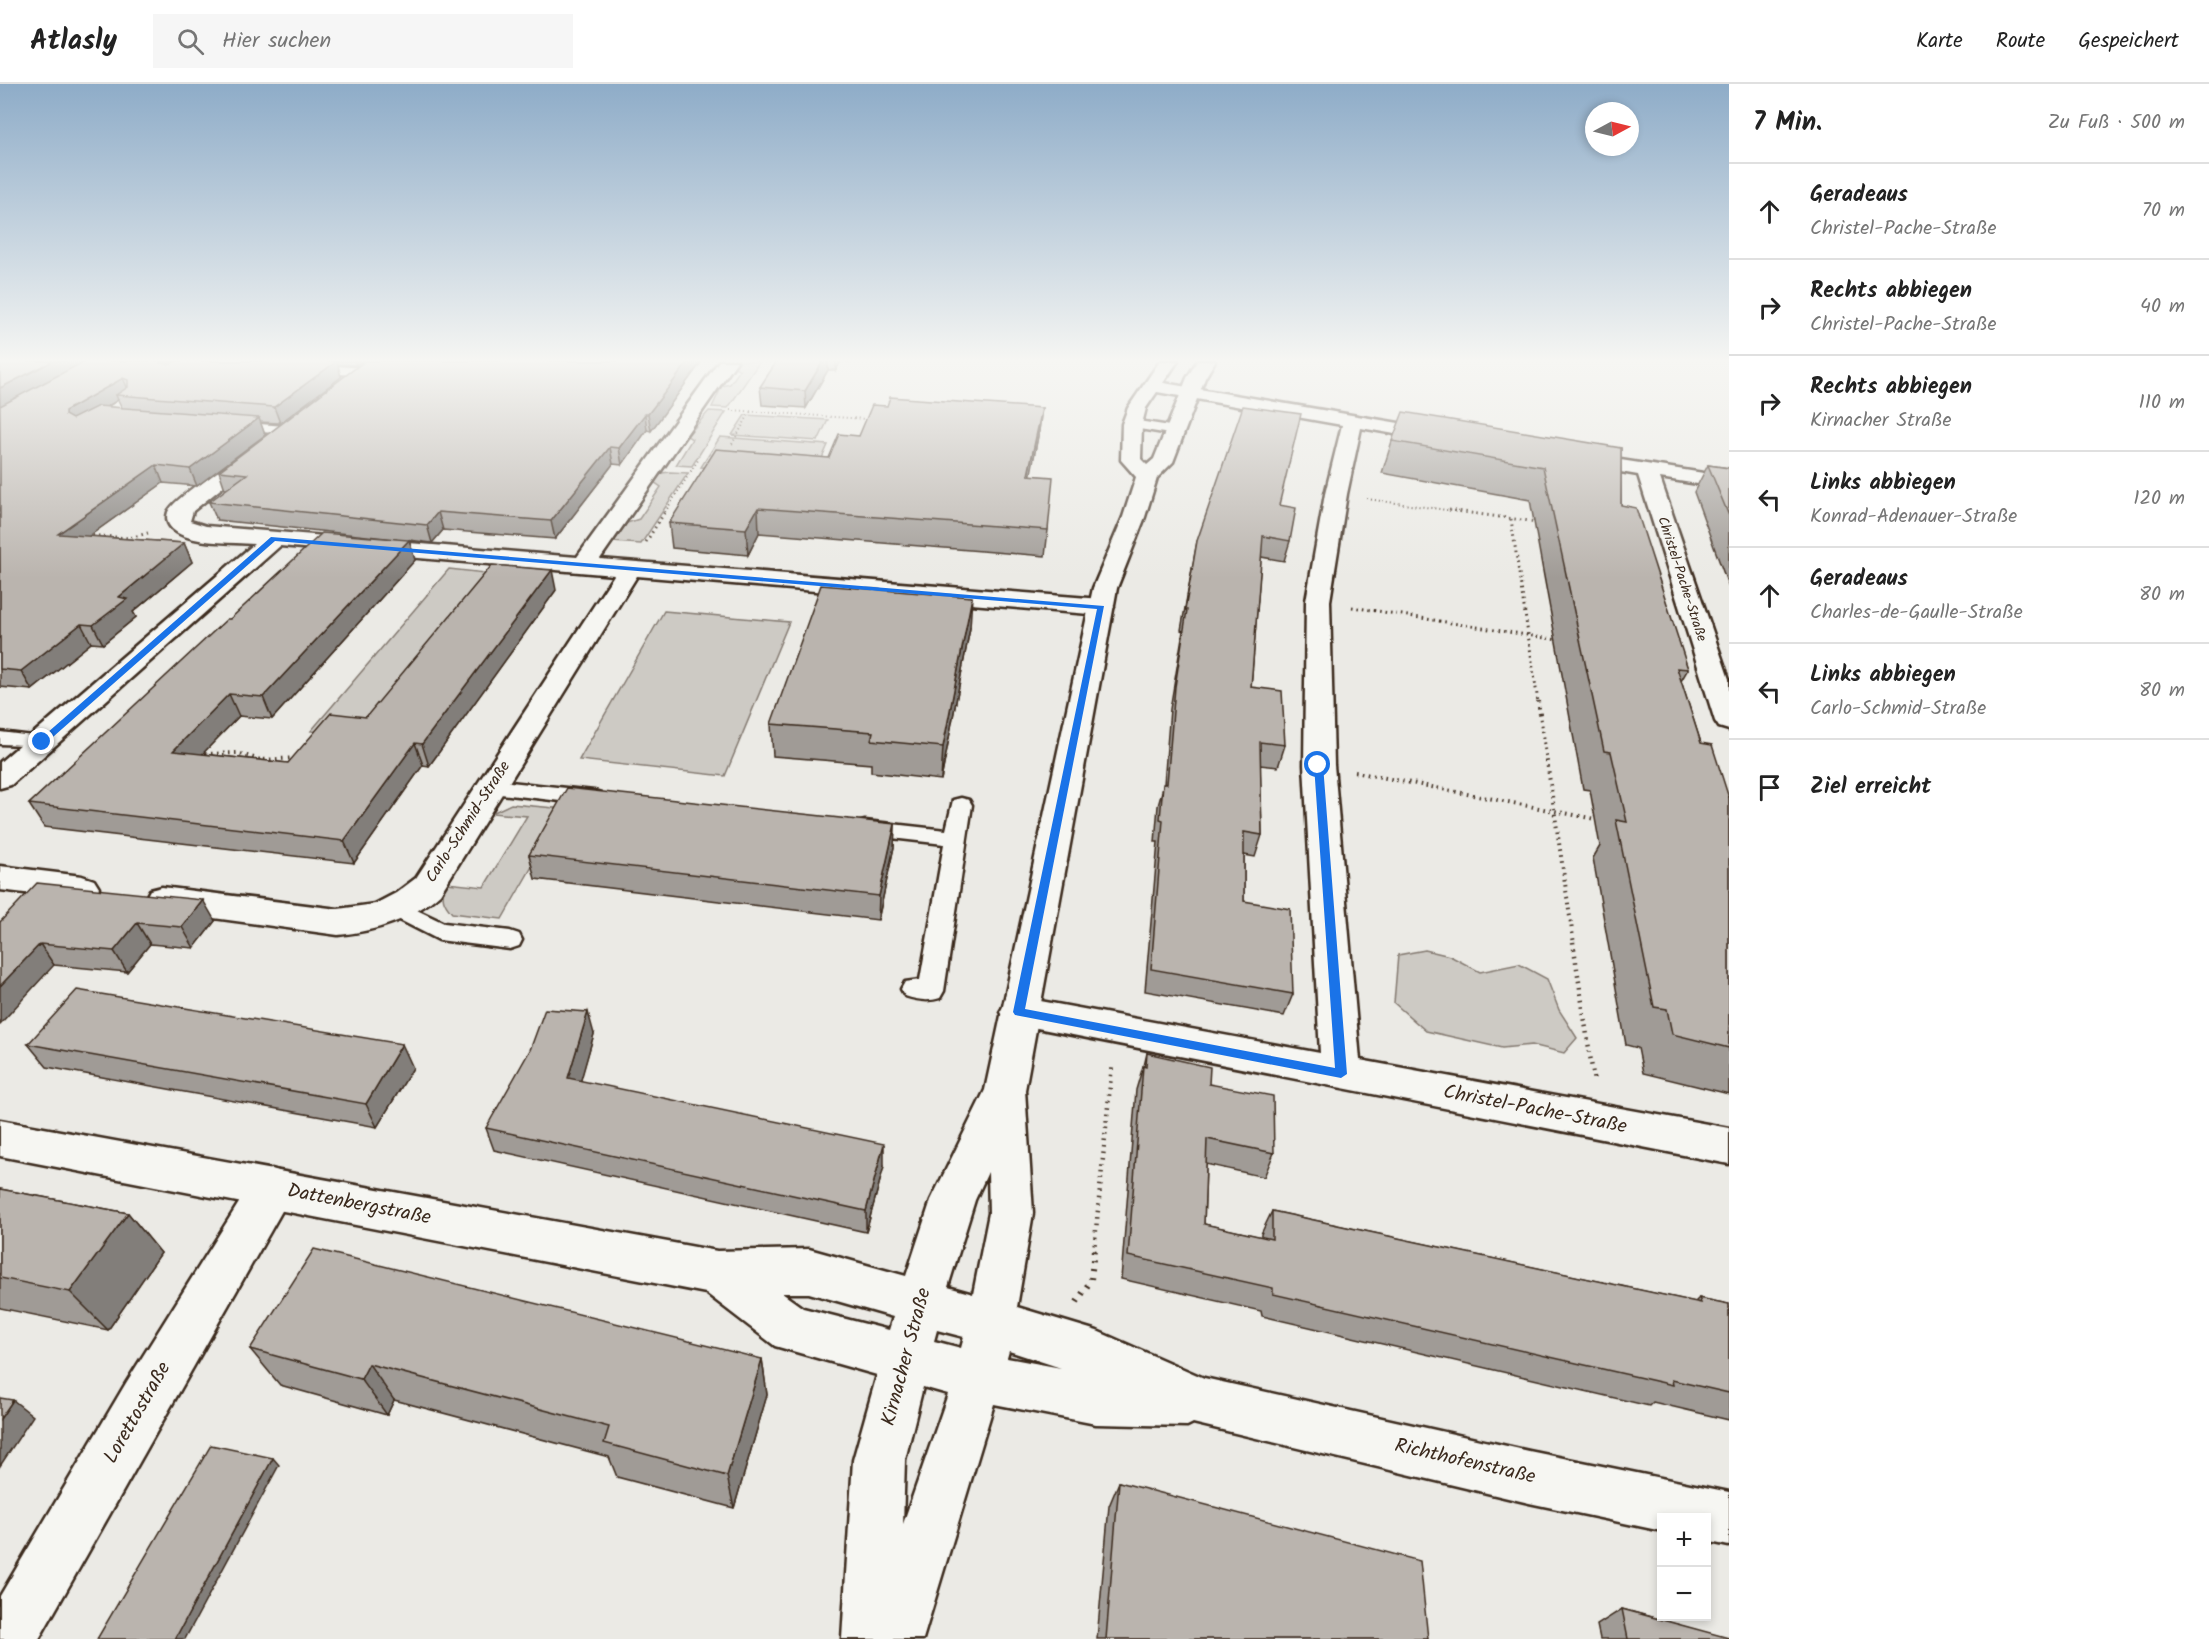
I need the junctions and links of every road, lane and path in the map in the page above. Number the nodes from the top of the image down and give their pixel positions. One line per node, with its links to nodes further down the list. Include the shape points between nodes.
1 (280, 434): 17 (street, via 185,506 179,513)
2 (677, 434): 21 (street)
3 (738, 434): 9 (path)
4 (1132, 434): 13 (street, via 1131,460)
5 (1175, 434): 13 (street, Kirnacher Straße, via 1163,462)
6 (1350, 434): 15 (street)
7 (1426, 434): 8 (street)
8 (1463, 440)
9 (732, 444)
10 (1555, 455): 12 (street)
11 (699, 459): 22 (path)
12 (1647, 471): 14 (street); 27 (street, Christel-Pache-Straße)
13 (1147, 476): 24 (street, Kirnacher Straße)
14 (1729, 483)
15 (1336, 494): 16 (path); 23 (street)
16 (1511, 519): 18 (path); 25 (path)
17 (179, 524): 19 (path, via 129,538); 20 (street, via 192,531)
18 (1545, 524)
19 (84, 534)
20 (274, 539): 21 (street); 29 (street)
21 (584, 565): 22 (street)
22 (630, 568): 24 (street); 34 (street, Carlo-Schmid-Straße)
23 (1318, 601): 25 (path); 32 (street)
24 (1101, 607): 45 (street, Kirnacher Straße)
25 (1529, 635): 26 (path); 37 (path)
26 (1563, 641)
27 (1729, 721)
28 (0, 738): 29 (lane)
29 (42, 742): 33 (street)
30 (205, 754): 31 (path, via 237,753 261,760)
31 (299, 759)
32 (1318, 765): 37 (path); 47 (street)
33 (0, 778)
34 (491, 787): 35 (lane); 42 (street, Carlo-Schmid-Straße, via 428,886)
35 (619, 801)
36 (961, 805): 40 (lane)
37 (1554, 811): 38 (path); 49 (path)
38 (1600, 820)
39 (840, 825): 40 (lane)
40 (956, 838): 44 (lane, via 931,991)
41 (0, 878): 42 (street, Carlo-Schmid-Straße, via 338,922 363,920)
42 (398, 909): 43 (lane, via 439,932)
43 (510, 940)
44 (914, 989)
45 (1019, 1012): 46 (street, Christel-Pache-Straße); 48 (street, Kirnacher Straße)
46 (1115, 1030): 47 (street, Christel-Pache-Straße); 55 (path, via 1091,1280)
47 (1341, 1074): 49 (street, Christel-Pache-Straße)
48 (1005, 1090): 54 (street, Kirnacher Straße, via 952,1200); 56 (street, Kirnacher Straße, via 1011,1213)
49 (1600, 1122): 51 (street, Christel-Pache-Straße)
50 (0, 1138): 52 (street, Dattenbergstraße)
51 (1729, 1146)
52 (272, 1188): 53 (street, Dattenbergstraße); 61 (street, Lorettostraße)
53 (717, 1273): 54 (street, Dattenbergstraße, via 809,1271); 57 (street, Dattenbergstraße, via 792,1329)
54 (920, 1303): 56 (street, Richthofenstraße); 57 (street, Kirnacher Straße)
55 (1073, 1307)
56 (991, 1322): 58 (street, Kirnacher Straße); 59 (street, Richthofenstraße, via 1097,1355)
57 (907, 1357): 58 (street, Dattenbergstraße); 62 (street, Kirnacher Straße, via 879,1460)
58 (978, 1377): 59 (street, Richthofenstraße, via 1096,1399); 63 (street, Kirnacher Straße)
59 (1202, 1402): 60 (street, Richthofenstraße)
60 (1729, 1519)
61 (7, 1639)
62 (871, 1639)
63 (894, 1639)

